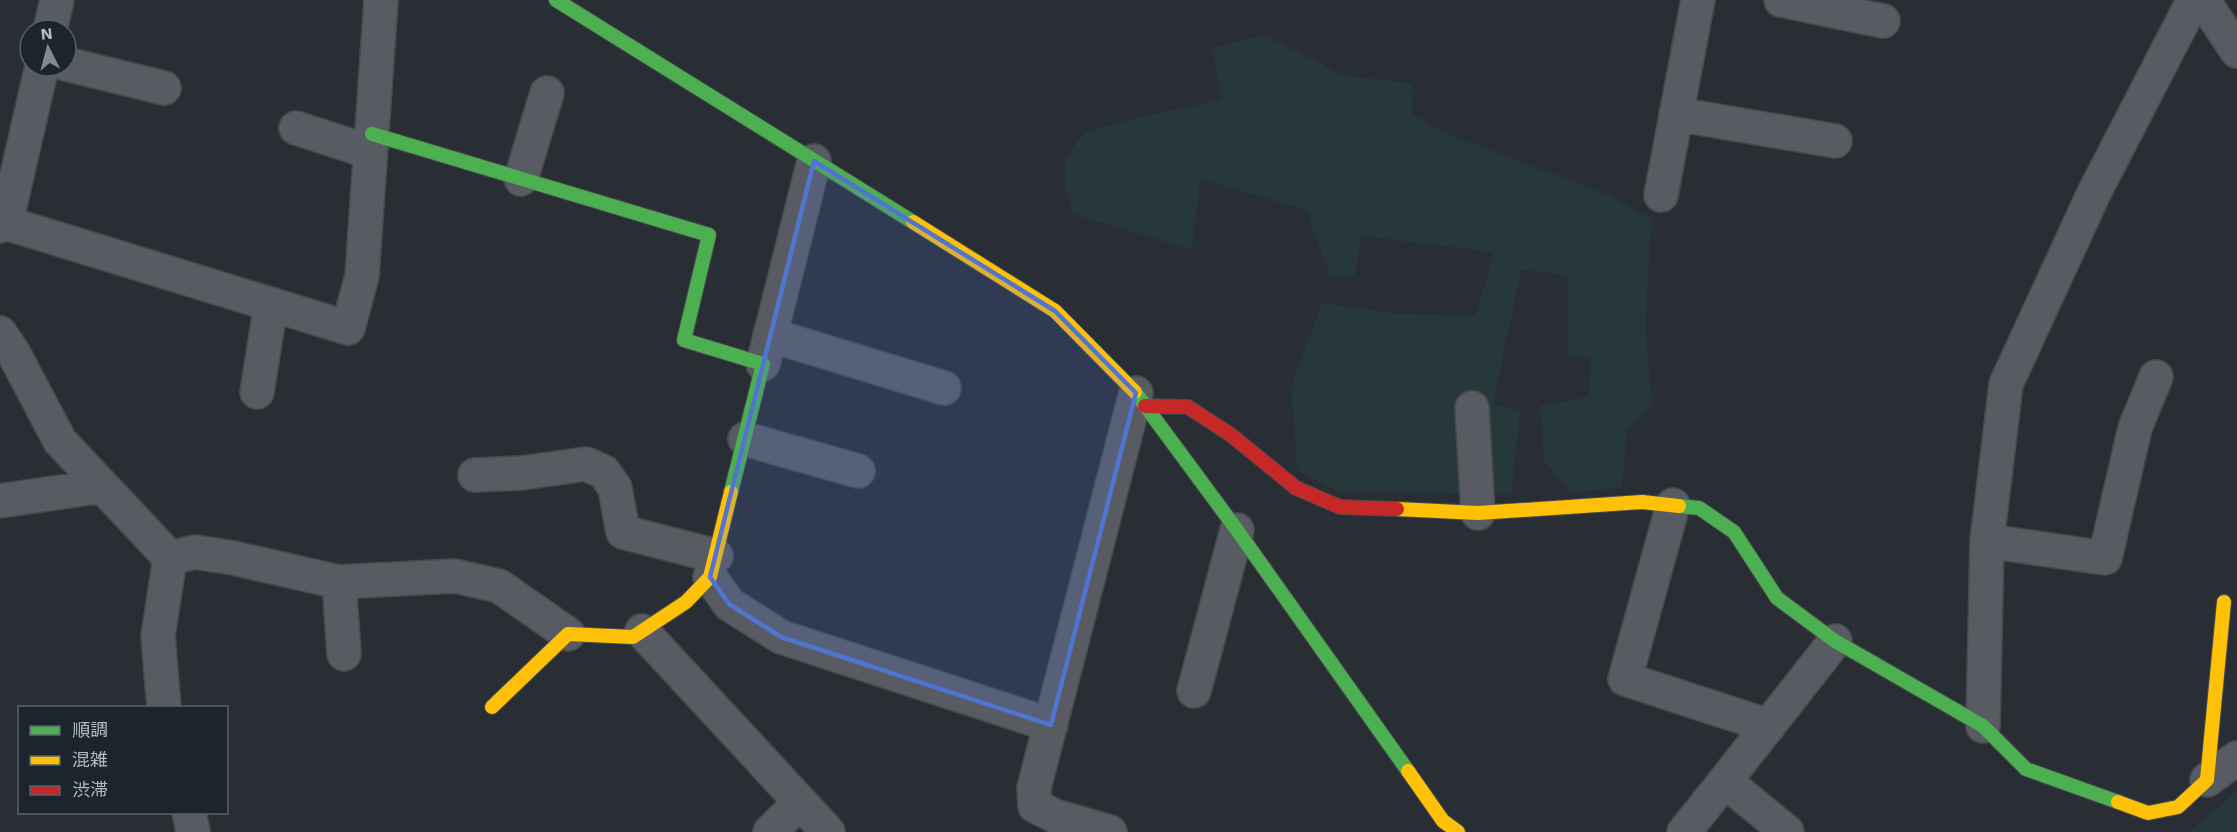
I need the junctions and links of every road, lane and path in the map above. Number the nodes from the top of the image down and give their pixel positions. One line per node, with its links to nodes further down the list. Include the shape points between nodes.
1 (57, 0): 8 (street)
2 (381, 0): 18 (street)
3 (556, 0): 19 (street)
4 (1698, 0): 15 (street)
5 (1781, 0): 9 (street)
6 (2198, 0): 39 (street, via 2188,11 2094,193 2006,384)
7 (2203, 0): 10 (street)
8 (53, 18)
9 (1883, 21)
10 (2237, 51)
11 (78, 67): 13 (street)
12 (39, 78): 22 (street)
13 (164, 88)
14 (547, 93): 20 (street)
15 (1676, 114): 17 (street); 21 (street)
16 (296, 128): 18 (street)
17 (1835, 141)
18 (371, 143): 20 (street); 23 (street, via 362,276 348,328)
19 (814, 161): 25 (street); 29 (street, via 1055,311)
20 (521, 179): 25 (street, via 710,235 684,340)
21 (1661, 195)
22 (3, 225): 23 (street)
23 (271, 304): 28 (street)
24 (0, 333): 34 (street, via 60,441)
25 (767, 350): 27 (street); 31 (street)
26 (2156, 377): 39 (street, via 2135,428 2105,558)
27 (944, 388)
28 (257, 392)
29 (1140, 399): 37 (street, via 1188,407 1231,435 1296,488 1340,507); 38 (street); 51 (street)
30 (1472, 408): 37 (street)
31 (745, 439): 32 (street); 41 (street)
32 (858, 471)
33 (475, 475): 41 (street, via 586,464 604,472 615,488 623,532)
34 (102, 486): 35 (street); 40 (street)
35 (0, 501)
36 (1673, 505): 37 (street, via 1642,502); 46 (street, via 1700,508 1734,532 1777,598); 52 (street, via 1625,679)
37 (1478, 513)
38 (1236, 530): 48 (street); 63 (street, via 1443,821)
39 (1987, 542): 53 (street)
40 (170, 558): 42 (street, via 195,552); 49 (street, via 158,636)
41 (713, 567): 44 (street, via 686,602); 51 (street, via 729,604 781,637)
42 (339, 582): 45 (street, via 455,576 499,586); 47 (street)
43 (2224, 602): 55 (street)
44 (642, 631): 45 (street, via 633,637); 57 (street)
45 (568, 634): 50 (street)
46 (1836, 640): 52 (street); 53 (street)
47 (344, 654)
48 (1194, 691)
49 (164, 706)
50 (492, 707)
51 (1051, 725): 62 (street, via 1034,789 1035,806)
52 (1769, 726): 56 (street)
53 (1983, 726): 55 (street, via 2026,769 2148,813 2178,807)
54 (2237, 758): 55 (street)
55 (2206, 780)
56 (1725, 781): 64 (street); 65 (street)
57 (800, 802): 60 (street); 61 (street)
58 (189, 814): 59 (street)
59 (193, 832)
60 (770, 832)
61 (828, 832)
62 (1110, 832)
63 (1458, 832)
64 (1684, 832)
65 (1786, 832)

